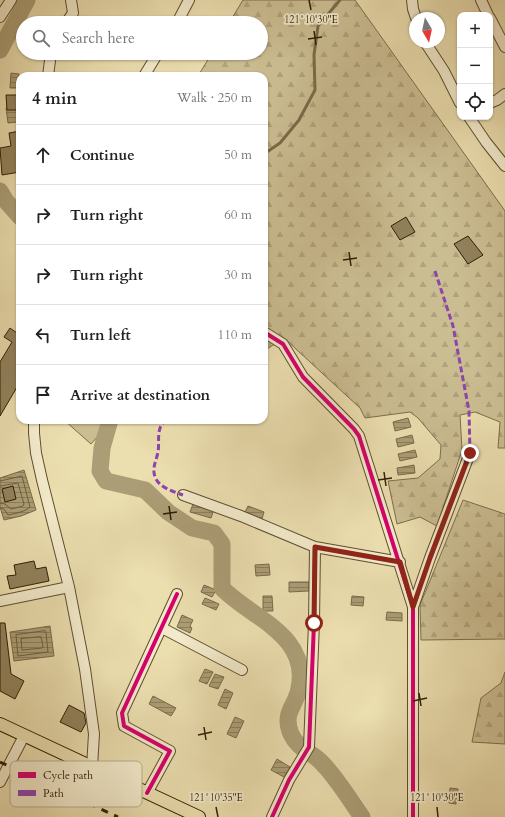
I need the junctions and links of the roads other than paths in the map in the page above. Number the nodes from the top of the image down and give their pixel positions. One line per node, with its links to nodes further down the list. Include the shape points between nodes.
1 (11, 0): 10 (street)
2 (71, 0): 8 (street)
3 (189, 0): 9 (street)
4 (412, 0): 6 (street)
5 (481, 0): 7 (street)
6 (414, 12)
7 (487, 12)
8 (70, 16)
9 (181, 16)
10 (0, 17)
11 (493, 24): 12 (street)
12 (505, 47)
13 (429, 48): 19 (street)
14 (50, 60): 16 (street)
15 (154, 60): 17 (street)
16 (49, 72)
17 (146, 72)
18 (505, 94): 20 (street)
19 (457, 97)
20 (493, 101)
21 (471, 120): 22 (street)
22 (505, 166)
23 (268, 335): 28 (street, via 283,344 303,377 359,436)
24 (34, 424): 29 (street, via 36,453)
25 (470, 453): 32 (street)
26 (183, 495): 27 (street)
27 (315, 547): 28 (street); 45 (street, via 307,751 289,780)
28 (400, 562): 32 (street)
29 (69, 587): 31 (street); 39 (street, via 86,669 94,734)
30 (177, 594): 33 (street)
31 (0, 601)
32 (413, 607): 46 (street)
33 (162, 628): 34 (street); 43 (street, via 122,713 124,726 170,751)
34 (242, 670)
35 (0, 724): 36 (main road)
36 (24, 736): 37 (street); 38 (main road)
37 (11, 761)
38 (79, 761)
39 (92, 761)
40 (10, 763): 41 (street)
41 (0, 782)
42 (142, 791): 43 (main road)
43 (147, 793): 44 (main road)
44 (199, 817)
45 (272, 817)
46 (413, 817)

